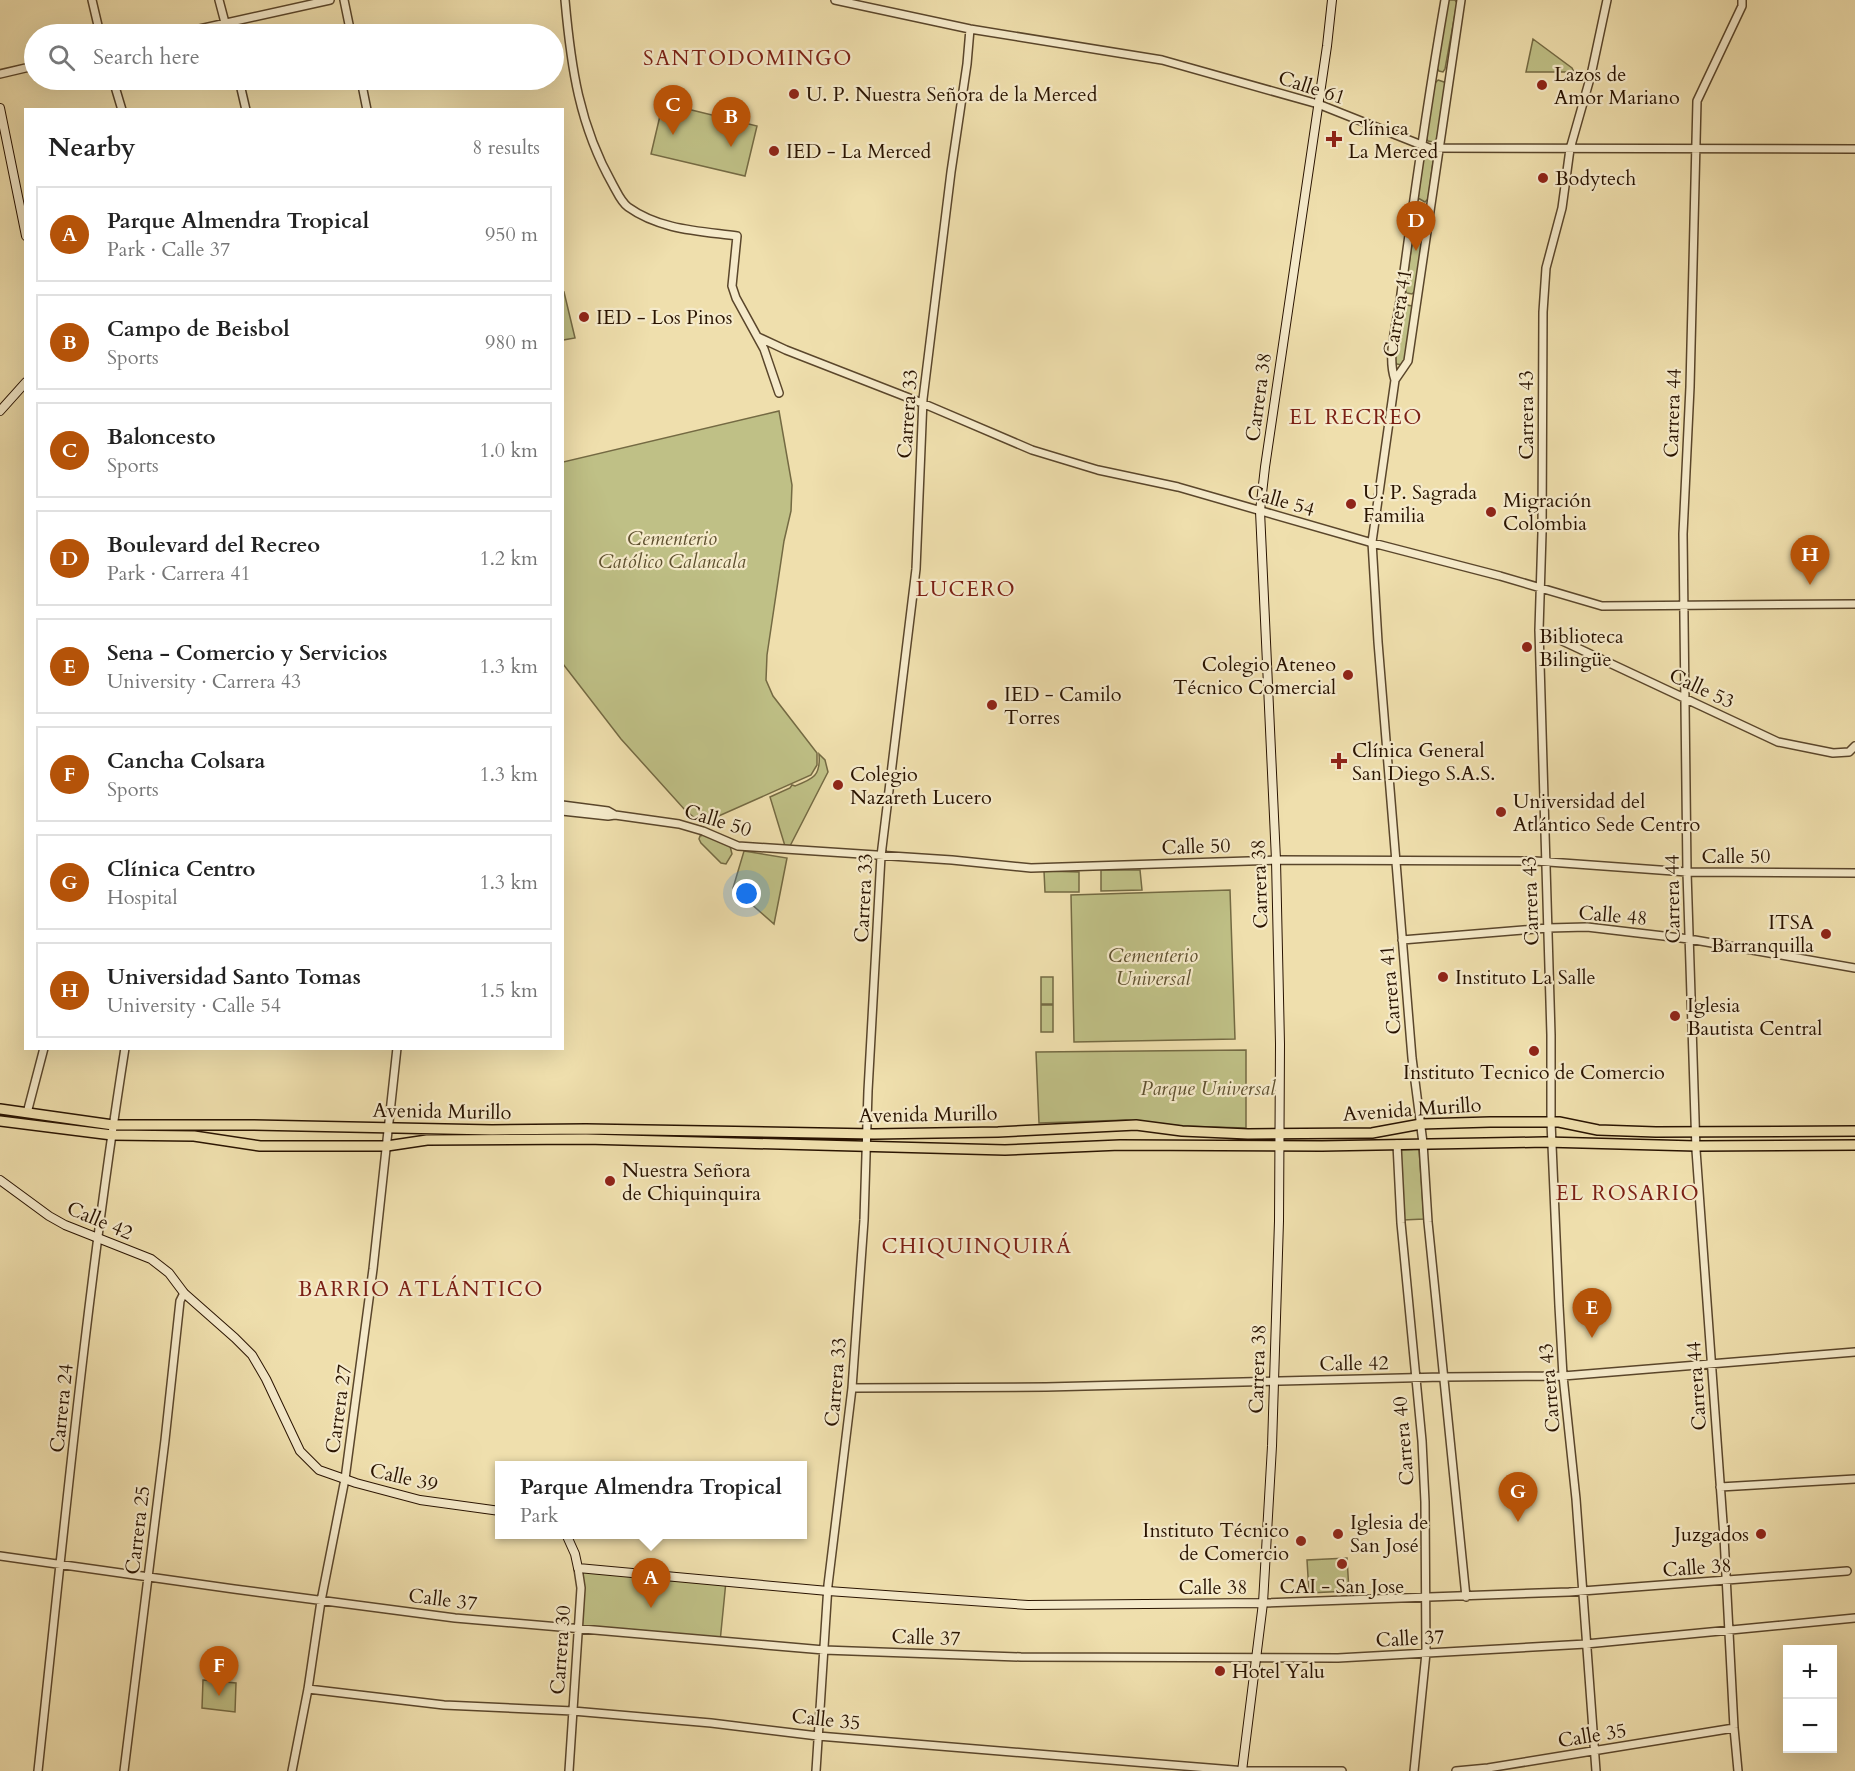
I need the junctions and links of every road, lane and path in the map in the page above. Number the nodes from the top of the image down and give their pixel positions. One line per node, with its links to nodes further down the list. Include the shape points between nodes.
1 (92, 0): 12 (street)
2 (219, 0): 13 (street)
3 (330, 0): 13 (street)
4 (344, 0): 14 (street)
5 (565, 0): 32 (street, via 568,45 580,104 605,171 623,203 676,228 737,236 732,286)
6 (835, 0): 15 (street, Calle 61)
7 (1332, 0): 21 (main road, Carrera 38)
8 (1445, 0): 26 (street, Carrera 41)
9 (1461, 0): 27 (street, Carrera 41)
10 (1607, 0): 28 (street, Carrera 43)
11 (1742, 0): 30 (street, Carrera 44, via 1697,101)
12 (98, 24)
13 (225, 24)
14 (349, 24)
15 (970, 29): 21 (street, Calle 61, via 1162,60); 38 (street, Carrera 33)
16 (24, 68): 17 (street)
17 (0, 74)
18 (116, 90): 22 (street)
19 (241, 90): 23 (street)
20 (363, 90): 24 (street)
21 (1318, 104): 26 (street, Calle 61); 40 (main road, Carrera 38)
22 (121, 108)
23 (246, 108)
24 (367, 108)
25 (0, 113): 31 (main road)
26 (1420, 146): 27 (street, Calle 61); 35 (street, Carrera 41, via 1392,357)
27 (1439, 149): 28 (street, Calle 61); 35 (street, Carrera 41, via 1408,361)
28 (1570, 149): 30 (street, Calle 61); 42 (street, Carrera 43, via 1562,208 1546,268 1543,312)
29 (1855, 149): 30 (street, Calle 61)
30 (1695, 150): 44 (street, Carrera 44, via 1683,534)
31 (24, 227)
32 (758, 338): 33 (street, Calle 54); 34 (street)
33 (786, 350): 34 (street, via 775,351); 38 (street, Calle 54)
34 (769, 363): 37 (street)
35 (1395, 380): 41 (street, Carrera 41)
36 (24, 384): 39 (main road)
37 (779, 393)
38 (922, 403): 40 (street, Calle 54, via 1041,453); 51 (street, Carrera 33, via 916,569)
39 (0, 411)
40 (1260, 511): 41 (street, Calle 54); 52 (main road, Carrera 38)
41 (1372, 543): 42 (street, Calle 54); 53 (street, Carrera 41)
42 (1541, 588): 44 (street, Calle 54, via 1602,606); 45 (street, Carrera 43)
43 (1855, 604): 44 (street, Calle 54)
44 (1685, 606): 46 (street, Carrera 44)
45 (1539, 630): 46 (street, Calle 53); 54 (street, Carrera 43)
46 (1685, 699): 47 (street, Calle 53, via 1778,742 1833,753 1849,752); 55 (street, Carrera 44)
47 (1855, 746)
48 (564, 804): 50 (street, Calle 50)
49 (564, 811): 50 (street, Calle 50)
50 (615, 815): 51 (street, Calle 50, via 680,824 738,846)
51 (881, 856): 52 (street, Calle 50, via 1031,868); 73 (street, Carrera 33)
52 (1276, 860): 53 (street, Calle 50); 74 (main road, Carrera 38)
53 (1396, 861): 54 (street, Calle 50); 59 (street, Carrera 41)
54 (1546, 862): 55 (street, Calle 50); 57 (street, Carrera 43)
55 (1687, 872): 56 (street, Calle 50); 58 (street, Carrera 44)
56 (1855, 873)
57 (1548, 928): 58 (street, Calle 48, via 1587,927); 59 (street, Calle 48); 67 (street, Carrera 43)
58 (1689, 939): 60 (street, Calle 48); 72 (street, Carrera 44)
59 (1402, 940): 68 (street, Carrera 41)
60 (1855, 968)
61 (43, 1050): 65 (street)
62 (124, 1050): 70 (street, Carrera 24)
63 (397, 1050): 69 (street, Carrera 27)
64 (4, 1110): 65 (main road, Avenida Murillo)
65 (27, 1113): 70 (main road, Avenida Murillo)
66 (3, 1122): 70 (main road, Avenida Murillo)
67 (1551, 1122): 68 (main road, Avenida Murillo); 72 (main road, Avenida Murillo, via 1607,1130); 75 (street, Carrera 43)
68 (1421, 1124): 74 (main road, Avenida Murillo, via 1372,1132); 76 (street, Carrera 41)
69 (389, 1128): 70 (main road, Avenida Murillo, via 250,1125); 73 (main road, Avenida Murillo); 81 (street, Carrera 27)
70 (112, 1130): 81 (main road, Avenida Murillo, via 260,1146); 84 (street, Carrera 24)
71 (1855, 1131): 72 (main road, Avenida Murillo)
72 (1696, 1132): 82 (street, Carrera 44)
73 (866, 1134): 74 (main road, Avenida Murillo, via 1136,1125); 79 (street, Carrera 33)
74 (1279, 1134): 80 (main road, Carrera 38)
75 (1552, 1142): 76 (main road, Avenida Murillo); 82 (main road, Avenida Murillo); 88 (street, Carrera 43)
76 (1423, 1143): 77 (main road, Avenida Murillo); 89 (street, Carrera 41)
77 (1397, 1144): 80 (main road, Avenida Murillo); 90 (street, Carrera 40)
78 (1855, 1144): 82 (main road, Avenida Murillo)
79 (866, 1145): 80 (main road, Avenida Murillo, via 1005,1150); 81 (main road, Avenida Murillo, via 539,1139 427,1140); 92 (street, Carrera 33)
80 (1279, 1145): 91 (main road, Carrera 38)
81 (387, 1146): 94 (street, Carrera 27)
82 (1696, 1146): 87 (street, Carrera 44)
83 (0, 1180): 84 (main road, Calle 42, via 49,1216)
84 (97, 1236): 85 (main road, Calle 42, via 160,1265); 100 (street, Carrera 24)
85 (184, 1293): 93 (main road, Calle 42, via 247,1349); 103 (street, Carrera 25)
86 (1855, 1352): 87 (street, Calle 42)
87 (1711, 1365): 88 (street, Calle 42); 96 (street, Carrera 44)
88 (1563, 1376): 89 (street, Calle 42); 106 (street, Carrera 43)
89 (1443, 1377): 90 (street, Calle 42); 107 (street, Carrera 41)
90 (1414, 1378): 91 (street, Calle 42); 108 (street, Carrera 40, via 1423,1461)
91 (1274, 1382): 92 (street, Calle 42); 110 (main road, Carrera 38)
92 (852, 1388): 105 (street, Carrera 33)
93 (307, 1460): 94 (main road, Calle 39, via 324,1473)
94 (345, 1479): 97 (main road, Calle 39, via 420,1500); 109 (street, Carrera 27)
95 (1855, 1479): 96 (street)
96 (1720, 1487): 104 (street, Carrera 44)
97 (495, 1510)
98 (568, 1539): 101 (main road, Carrera 30)
99 (0, 1556): 100 (street, Calle 37)
100 (61, 1564): 103 (street, Calle 37); 123 (street, Carrera 24)
101 (578, 1568): 105 (main road, Calle 38); 112 (street, Carrera 30, via 581,1588)
102 (1847, 1571): 104 (street, Calle 38)
103 (148, 1577): 109 (street, Calle 37); 124 (street, Carrera 25)
104 (1726, 1582): 106 (street, Calle 38); 113 (street, Carrera 44)
105 (828, 1591): 110 (main road, Calle 38, via 1028,1605); 115 (street, Carrera 33)
106 (1582, 1591): 107 (street, Calle 38); 114 (street, Carrera 43)
107 (1466, 1597): 108 (street, Calle 38)
108 (1426, 1598): 110 (street, Calle 38); 116 (street, Carrera 40)
109 (321, 1601): 112 (street, Calle 37); 118 (street, Carrera 27)
110 (1263, 1603): 117 (main road, Carrera 38)
111 (1855, 1618): 113 (street, Calle 37)
112 (577, 1629): 115 (street, Calle 37); 119 (street, Carrera 30)
113 (1729, 1631): 114 (street, Calle 37); 120 (street, Carrera 44)
114 (1586, 1644): 116 (street, Calle 37); 122 (street, Carrera 43)
115 (824, 1650): 117 (street, Calle 37); 121 (street, Carrera 33)
116 (1426, 1653): 117 (street, Calle 37); 130 (street, Carrera 40)
117 (1256, 1659): 128 (main road, Carrera 38)
118 (308, 1689): 119 (street, Calle 35, via 444,1705); 125 (street, Carrera 27)
119 (573, 1711): 121 (street, Calle 35); 126 (street, Carrera 30)
120 (1734, 1728): 122 (street, Calle 35); 133 (street, Carrera 44)
121 (818, 1736): 127 (street, Carrera 33); 128 (street, Calle 35)
122 (1594, 1751): 131 (street, Calle 35); 132 (street, Carrera 43)
123 (38, 1771)
124 (124, 1771)
125 (292, 1771)
126 (569, 1771)
127 (816, 1771)
128 (1242, 1771): 129 (street, Calle 35)
129 (1342, 1771)
130 (1413, 1771)
131 (1456, 1771)
132 (1596, 1771)
133 (1738, 1771)

